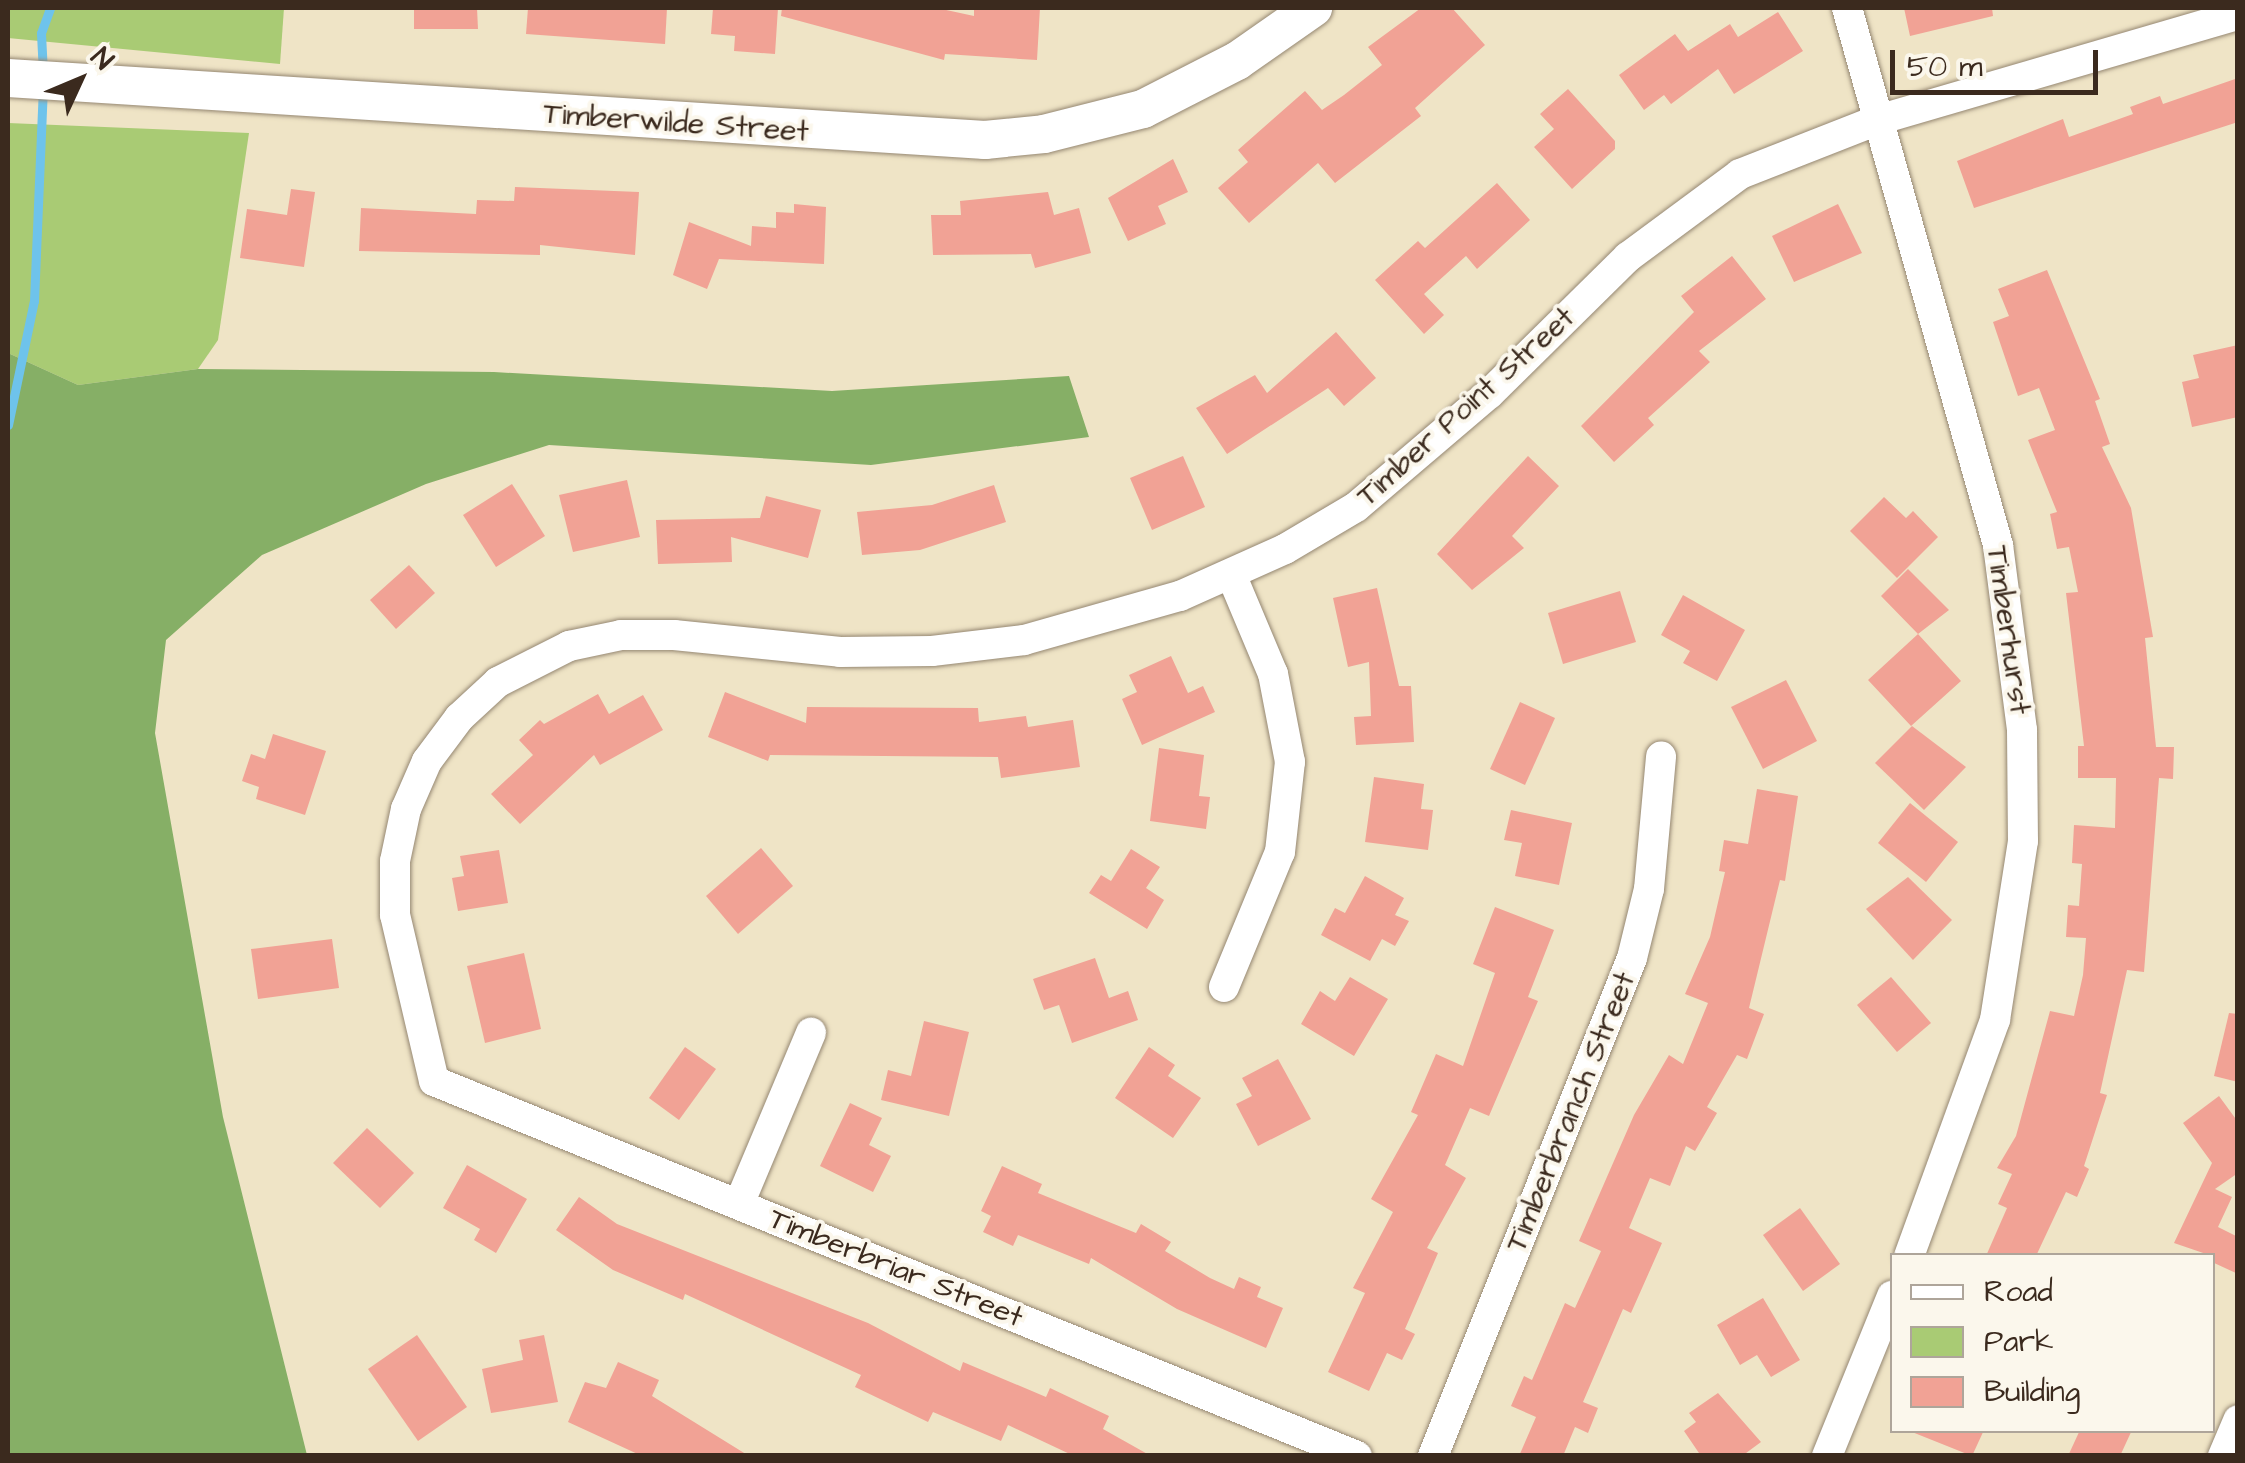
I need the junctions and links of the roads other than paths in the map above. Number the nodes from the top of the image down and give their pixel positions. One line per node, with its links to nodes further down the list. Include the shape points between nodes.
1 (1313, 8): 4 (street, Timberwilde Street, via 1237,61 1142,109 1044,134 985,140)
2 (1847, 8): 5 (street, Timberhurst)
3 (2238, 14): 5 (street, Timber Point Street)
4 (8, 78)
5 (1878, 120): 6 (street, Timber Point Street, via 1790,149 1692,204 1412,463 1356,507); 12 (street, Timberhurst, via 1998,545 2022,730 2023,841 1995,1020)
6 (1231, 574): 8 (street, via 1282,702 1290,762 1280,852); 10 (street, Timber Point Street, via 1098,624 1024,640 840,652 621,635 569,646 509,674 459,718 428,761 406,809 395,861 394,914)
7 (1661, 756): 16 (street, Timberbranch Street, via 1649,889 1632,958)
8 (1224, 987)
9 (811, 1033): 11 (street)
10 (434, 1081): 11 (street, Timberbriar Street)
11 (740, 1204): 15 (street, Timberbriar Street)
12 (1910, 1253)
13 (1890, 1301): 17 (street)
14 (2238, 1420): 18 (street)
15 (1358, 1456)
16 (1433, 1456)
17 (1827, 1456)
18 (2223, 1456)

